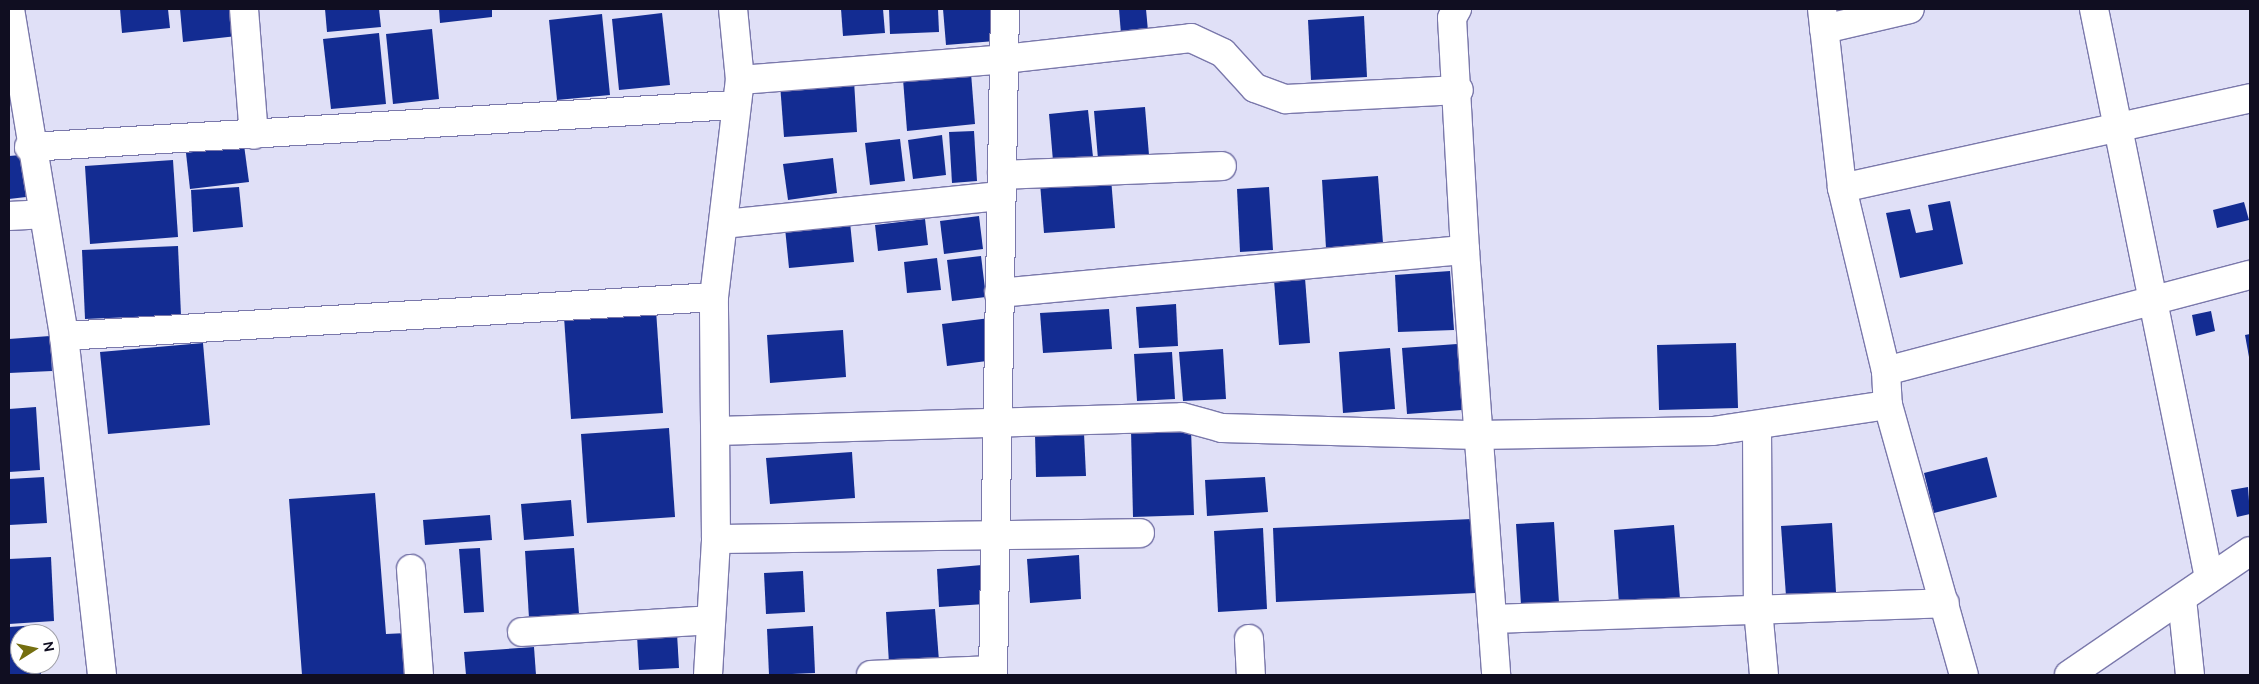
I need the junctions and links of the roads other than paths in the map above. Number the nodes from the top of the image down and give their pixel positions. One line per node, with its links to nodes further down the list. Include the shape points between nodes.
1 (10, 9): 15 (street)
2 (244, 9): 14 (street)
3 (733, 9): 11 (street)
4 (1005, 9): 9 (street)
5 (1457, 9): 10 (street, via 1452,18)
6 (1910, 9): 8 (street)
7 (2094, 9): 13 (street)
8 (1823, 19): 18 (street)
9 (1004, 59): 10 (street, via 1191,38 1223,53 1255,88 1286,99); 11 (street); 17 (street)
10 (1459, 90): 22 (street)
11 (737, 92): 14 (street); 21 (street)
12 (2250, 98): 13 (street)
13 (2116, 128): 18 (street); 26 (street)
14 (254, 135): 15 (street)
15 (29, 147): 19 (street)
16 (1222, 166): 17 (street)
17 (1001, 185): 21 (street); 24 (street)
18 (1842, 188): 28 (street)
19 (42, 214): 20 (street); 27 (street)
20 (9, 216)
21 (724, 224): 25 (street)
22 (1465, 250): 24 (street); 33 (street)
23 (2250, 275): 26 (street)
24 (999, 294): 30 (street)
25 (714, 297): 27 (street); 32 (street)
26 (2154, 300): 28 (street); 39 (street)
27 (64, 336): 48 (street)
28 (1886, 372): 29 (street)
29 (1888, 405): 31 (street, via 1841,409 1806,420); 41 (street)
30 (997, 422): 32 (street); 33 (street, via 1182,417 1222,428); 35 (street)
31 (1757, 426): 33 (street, via 1713,431); 42 (street)
32 (717, 431): 36 (street)
33 (1477, 435): 43 (street)
34 (1140, 533): 35 (street)
35 (995, 536): 36 (street); 47 (street)
36 (716, 539): 44 (street)
37 (2250, 551): 39 (street)
38 (411, 569): 49 (street)
39 (2209, 578): 40 (street)
40 (2182, 599): 56 (street); 57 (street)
41 (1945, 603): 42 (street); 55 (street)
42 (1758, 609): 43 (street); 54 (street)
43 (1492, 619): 53 (street)
44 (711, 620): 45 (street); 50 (street)
45 (522, 632)
46 (1249, 639): 52 (street)
47 (993, 672): 51 (street)
48 (102, 675)
49 (419, 675)
50 (708, 675)
51 (871, 675)
52 (1250, 675)
53 (1496, 675)
54 (1764, 675)
55 (1964, 675)
56 (2069, 675)
57 (2190, 675)

